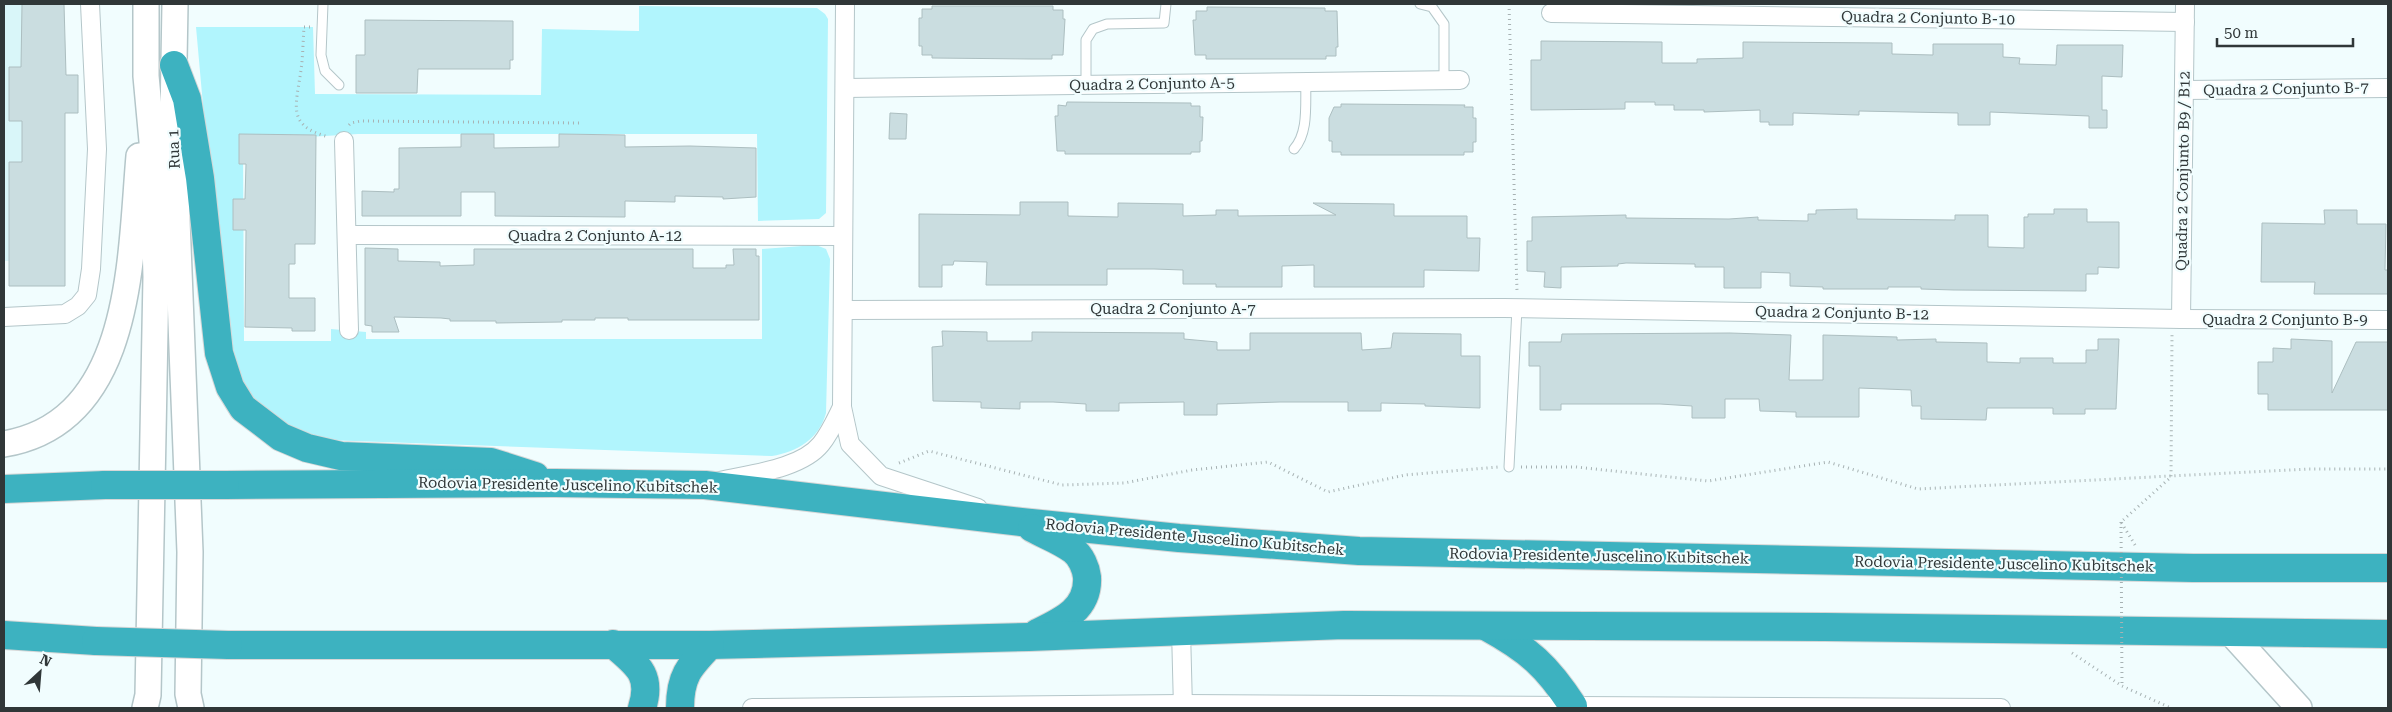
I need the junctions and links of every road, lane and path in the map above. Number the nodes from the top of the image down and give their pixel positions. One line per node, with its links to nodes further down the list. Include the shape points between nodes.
1 (90, 4): 29 (street, via 97,149 92,269 87,295 65,314)
2 (146, 4): 14 (main road)
3 (175, 4): 13 (main road, Rua 1)
4 (323, 4): 12 (lane)
5 (845, 4): 19 (street)
6 (1166, 4): 18 (lane, via 1164,23 1108,24 1092,28 1086,40)
7 (1420, 4): 15 (lane, via 1432,7 1444,24)
8 (1509, 4): 27 (path)
9 (2185, 4): 11 (street, Quadra 2 Conjunto B9 / B12)
10 (1551, 13): 11 (street, Quadra 2 Conjunto B-10)
11 (2185, 22): 21 (street, Quadra 2 Conjunto B9 / B12)
12 (322, 28): 17 (lane, via 321,55 325,71); 23 (path, via 304,27 295,109 300,122 312,133)
13 (174, 65): 38 (highway, via 187,99 200,178 219,353 230,387 243,408 280,437 306,448 341,456 492,462); 53 (main road, Rua 1, via 173,118 190,552)
14 (146, 76): 34 (main road, via 127,276 120,319 106,363 78,405 52,427); 57 (main road, via 152,142 156,277)
15 (1452, 80): 16 (street, Quadra 2 Conjunto A-5)
16 (1306, 82): 18 (street, Quadra 2 Conjunto A-5); 24 (lane, via 1304,126 1301,141)
17 (339, 85)
18 (1086, 85): 19 (street, Quadra 2 Conjunto A-5)
19 (844, 88): 26 (street)
20 (2388, 88): 21 (street, Quadra 2 Conjunto B-7)
21 (2184, 90): 30 (street, Quadra 2 Conjunto B9 / B12)
22 (579, 123): 23 (path, via 361,121 351,123)
23 (344, 141): 25 (street)
24 (1294, 149)
25 (347, 235): 26 (street, Quadra 2 Conjunto A-12); 32 (street)
26 (843, 236): 28 (street)
27 (1510, 308): 28 (street, Quadra 2 Conjunto A-7); 30 (street, Quadra 2 Conjunto B-12); 35 (lane)
28 (843, 310): 33 (street)
29 (4, 317)
30 (2177, 319): 31 (street, Quadra 2 Conjunto B-9); 37 (path)
31 (2388, 320)
32 (349, 330)
33 (842, 407): 39 (street, via 822,443 800,459); 41 (street, via 850,444 882,476)
34 (4, 444)
35 (1509, 466)
36 (2388, 469): 37 (path, via 2308,469)
37 (2170, 477): 52 (path, bridge, via 2121,522)
38 (555, 483): 39 (highway, Rodovia Presidente Juscelino Kubitschek); 40 (highway, Rodovia Presidente Juscelino Kubitschek, bridge, via 106,485)
39 (705, 485): 41 (highway, Rodovia Presidente Juscelino Kubitschek)
40 (4, 489)
41 (1021, 522): 42 (highway, Rodovia Presidente Juscelino Kubitschek, via 1358,551 2184,568); 48 (highway, via 1074,551 1087,572 1088,586 1081,605 1066,619)
42 (2388, 568)
43 (1484, 625): 44 (highway); 45 (highway); 55 (highway, via 1518,644 1542,663)
44 (1181, 630): 48 (highway); 54 (street)
45 (2231, 633): 46 (highway); 65 (main road)
46 (2388, 634)
47 (4, 635): 49 (highway, bridge, via 228,646)
48 (1029, 637): 50 (highway)
49 (613, 644): 50 (highway); 58 (highway, via 638,666 644,676)
50 (710, 644): 59 (highway, via 684,677)
51 (2069, 650): 52 (path)
52 (2122, 686): 64 (path)
53 (188, 704)
54 (1183, 706): 55 (street); 61 (street)
55 (1573, 706): 56 (street)
56 (1605, 707): 62 (street)
57 (145, 708)
58 (642, 708)
59 (680, 708)
60 (752, 708): 61 (street)
61 (869, 708)
62 (1998, 708): 63 (street)
63 (2002, 708)
64 (2172, 708)
65 (2298, 708)

